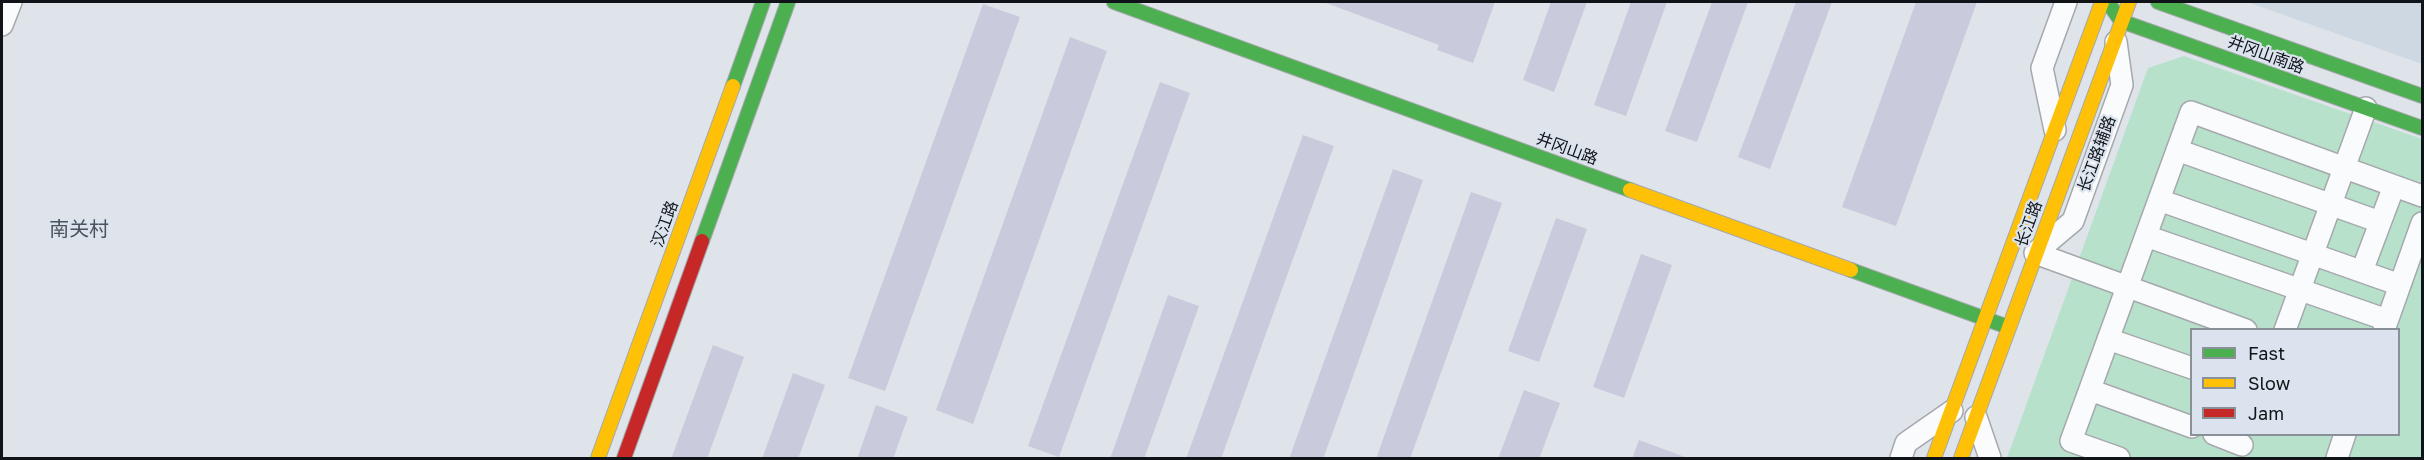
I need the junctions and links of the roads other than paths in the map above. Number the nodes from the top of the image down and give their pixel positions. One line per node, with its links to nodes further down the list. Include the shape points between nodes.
1 (11, 2): 10 (street)
2 (763, 2): 45 (street, 汉江路)
3 (788, 2): 46 (street)
4 (1114, 2): 31 (street, 井冈山路)
5 (2066, 2): 15 (street, via 2042,68)
6 (2102, 2): 15 (street, 长江路)
7 (2107, 2): 11 (street)
8 (2129, 2): 11 (street)
9 (2158, 2): 12 (street, 井冈山南路)
10 (2, 25)
11 (2118, 30): 13 (street, 井冈山南路); 25 (street, 长江路辅路, via 2122,85 2073,221)
12 (2422, 96)
13 (2366, 108): 14 (street, 井冈山南路); 17 (street)
14 (2422, 128)
15 (2055, 132): 31 (street, 长江路)
16 (2177, 150): 17 (street, via 2191,112); 20 (street); 21 (street)
17 (2344, 168): 18 (street); 21 (street)
18 (2394, 186): 19 (street); 22 (street)
19 (2422, 196)
20 (2159, 200): 24 (street); 26 (street)
21 (2331, 205): 22 (street); 26 (street)
22 (2380, 222): 27 (street)
23 (2422, 223): 28 (street)
24 (2146, 236): 29 (street); 30 (street)
25 (2035, 253): 29 (street); 33 (street, 长江路)
26 (2313, 254): 27 (street); 30 (street)
27 (2362, 271): 28 (street)
28 (2400, 285): 32 (street)
29 (2127, 287): 34 (street); 36 (street)
30 (2300, 290): 32 (street); 35 (street)
31 (1986, 319): 33 (street, 井冈山路); 39 (street, 长江路)
32 (2385, 325)
33 (2008, 327): 40 (street, 长江路)
34 (2241, 328)
35 (2286, 328)
36 (2109, 339): 37 (street); 38 (street)
37 (2190, 367)
38 (2090, 390): 41 (street); 51 (street, via 2071,441)
39 (1952, 411): 47 (street, via 1906,443); 48 (street, 长江路)
40 (1976, 417): 49 (street, 长江路); 50 (street)
41 (2190, 426)
42 (2217, 436): 44 (street)
43 (2345, 436): 52 (street)
44 (2242, 446)
45 (598, 459)
46 (624, 459)
47 (1901, 459)
48 (1934, 459)
49 (1961, 459)
50 (1990, 459)
51 (2119, 459)
52 (2337, 459)

